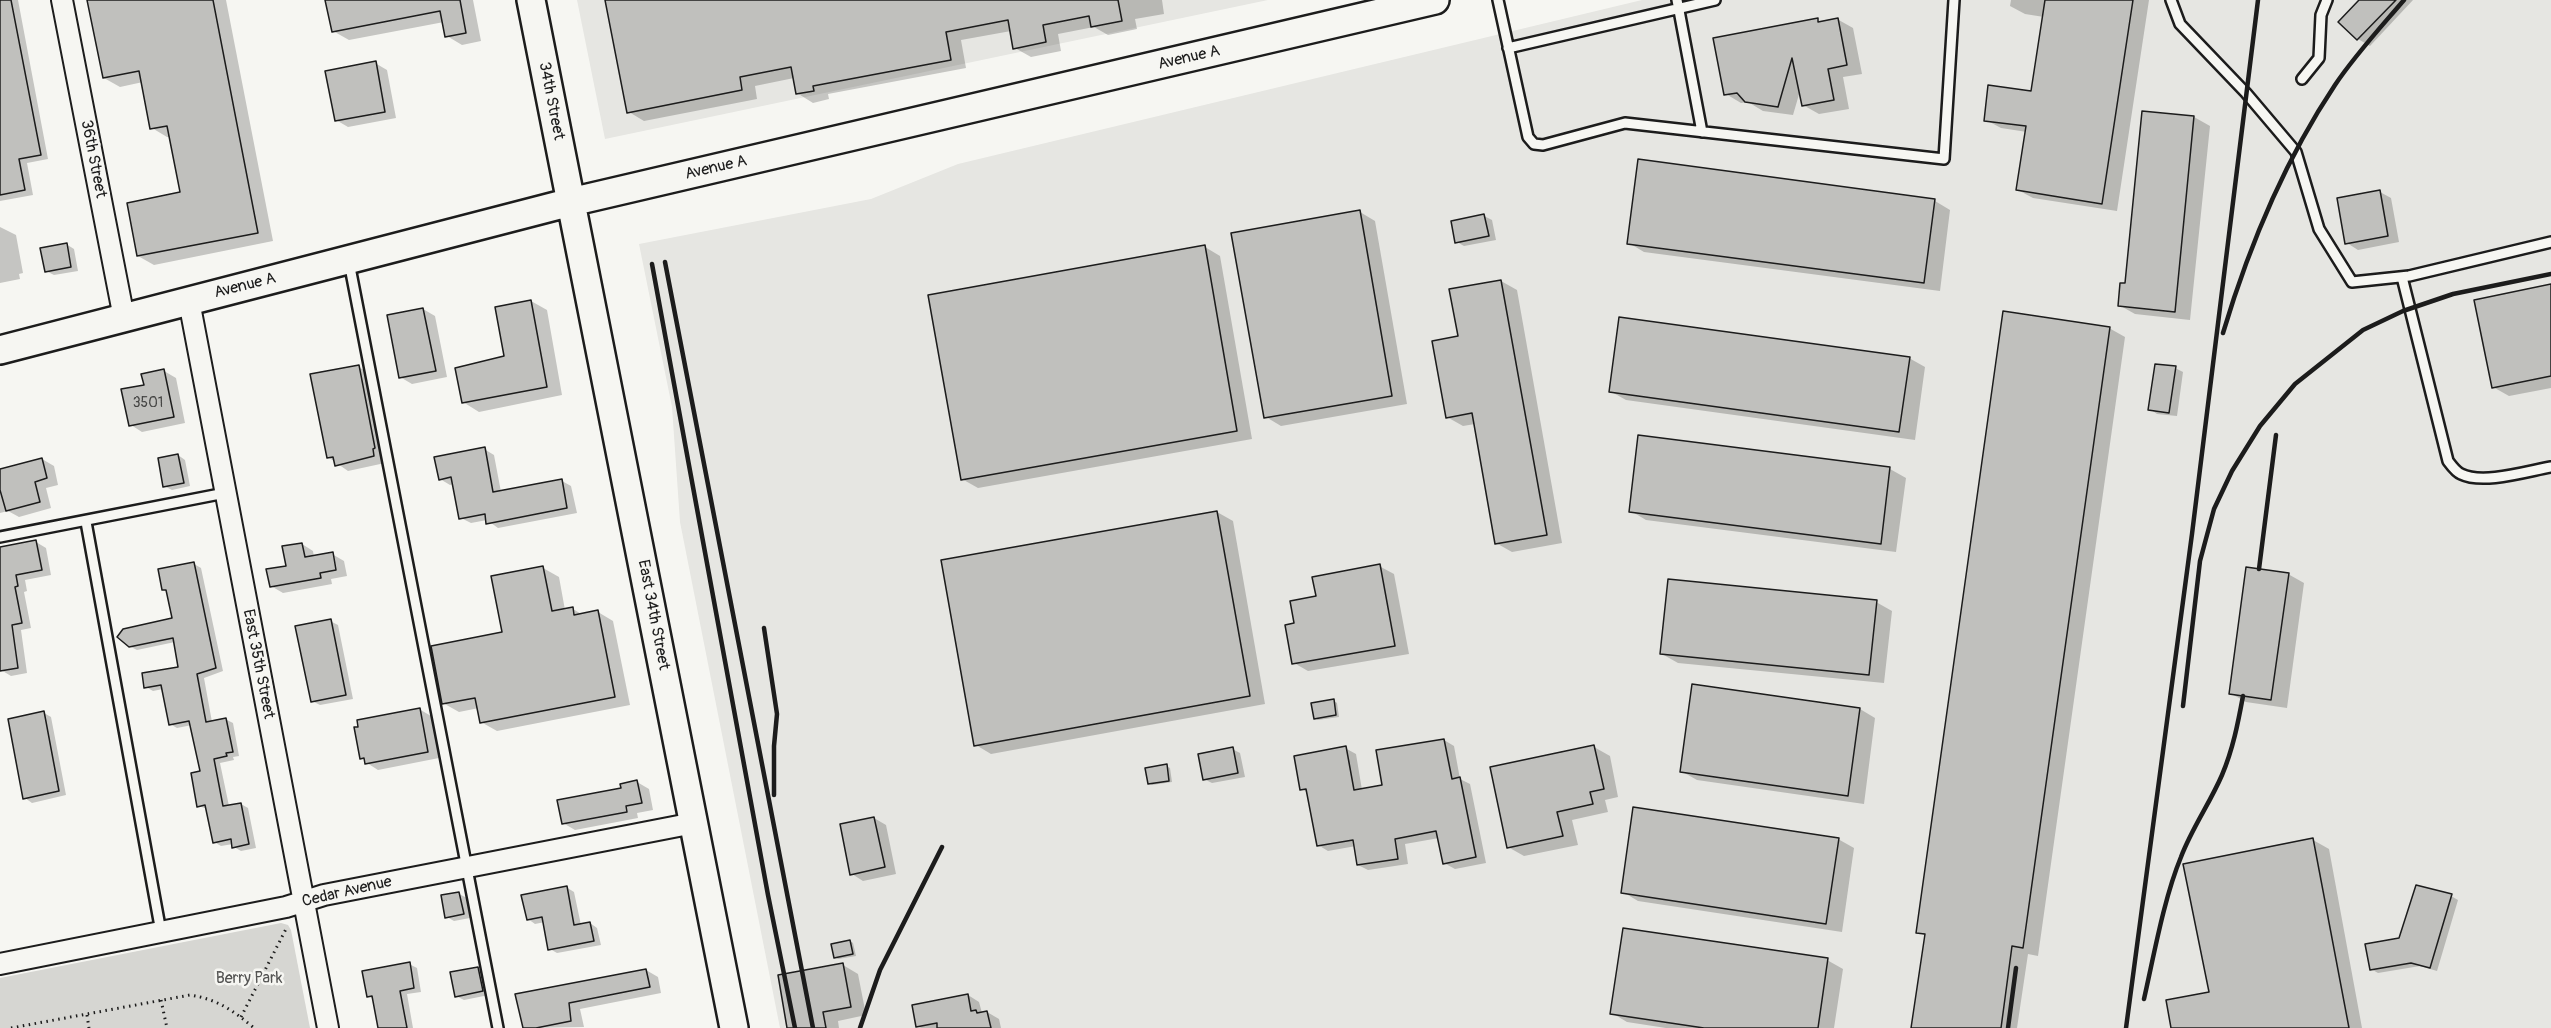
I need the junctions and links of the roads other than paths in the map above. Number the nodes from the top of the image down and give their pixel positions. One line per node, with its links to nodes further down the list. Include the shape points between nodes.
1 (62, 0): 19 (street, 36th Street)
2 (531, 0): 14 (main road, 34th Street)
3 (1436, 0): 10 (main road, Avenue A)
4 (1498, 0): 11 (lane)
5 (1715, 0): 9 (lane)
6 (1954, 0): 13 (lane, via 1944,159)
7 (2171, 0): 17 (lane, via 2180,24 2296,152 2319,229 2352,282)
8 (2327, 0): 12 (lane, via 2321,15 2319,58)
9 (1678, 4): 11 (lane); 13 (lane)
10 (1374, 7): 14 (main road, Avenue A)
11 (1508, 48): 13 (lane, via 1528,137 1534,144 1544,145 1625,123)
12 (2301, 80)
13 (1702, 132)
14 (571, 202): 16 (main road, Avenue A); 25 (main road, East 34th Street)
15 (2551, 242): 17 (lane)
16 (349, 260): 18 (main road, Avenue A); 26 (lane)
17 (2402, 276): 21 (lane, via 2448,461 2459,474 2474,478)
18 (189, 301): 19 (main road, Avenue A); 22 (street, East 35th Street)
19 (124, 318): 20 (main road, Avenue A)
20 (0, 350)
21 (2551, 467)
22 (225, 494): 23 (lane); 27 (street, East 35th Street)
23 (86, 522): 24 (lane); 28 (lane)
24 (0, 537)
25 (694, 823): 26 (street, Cedar Avenue); 32 (main road, East 34th Street)
26 (466, 868): 27 (street, Cedar Avenue); 31 (lane)
27 (304, 901): 28 (street, Cedar Avenue); 30 (street, East 35th Street)
28 (161, 932): 29 (street, Cedar Avenue)
29 (0, 962)
30 (328, 1028)
31 (498, 1028)
32 (734, 1028)

